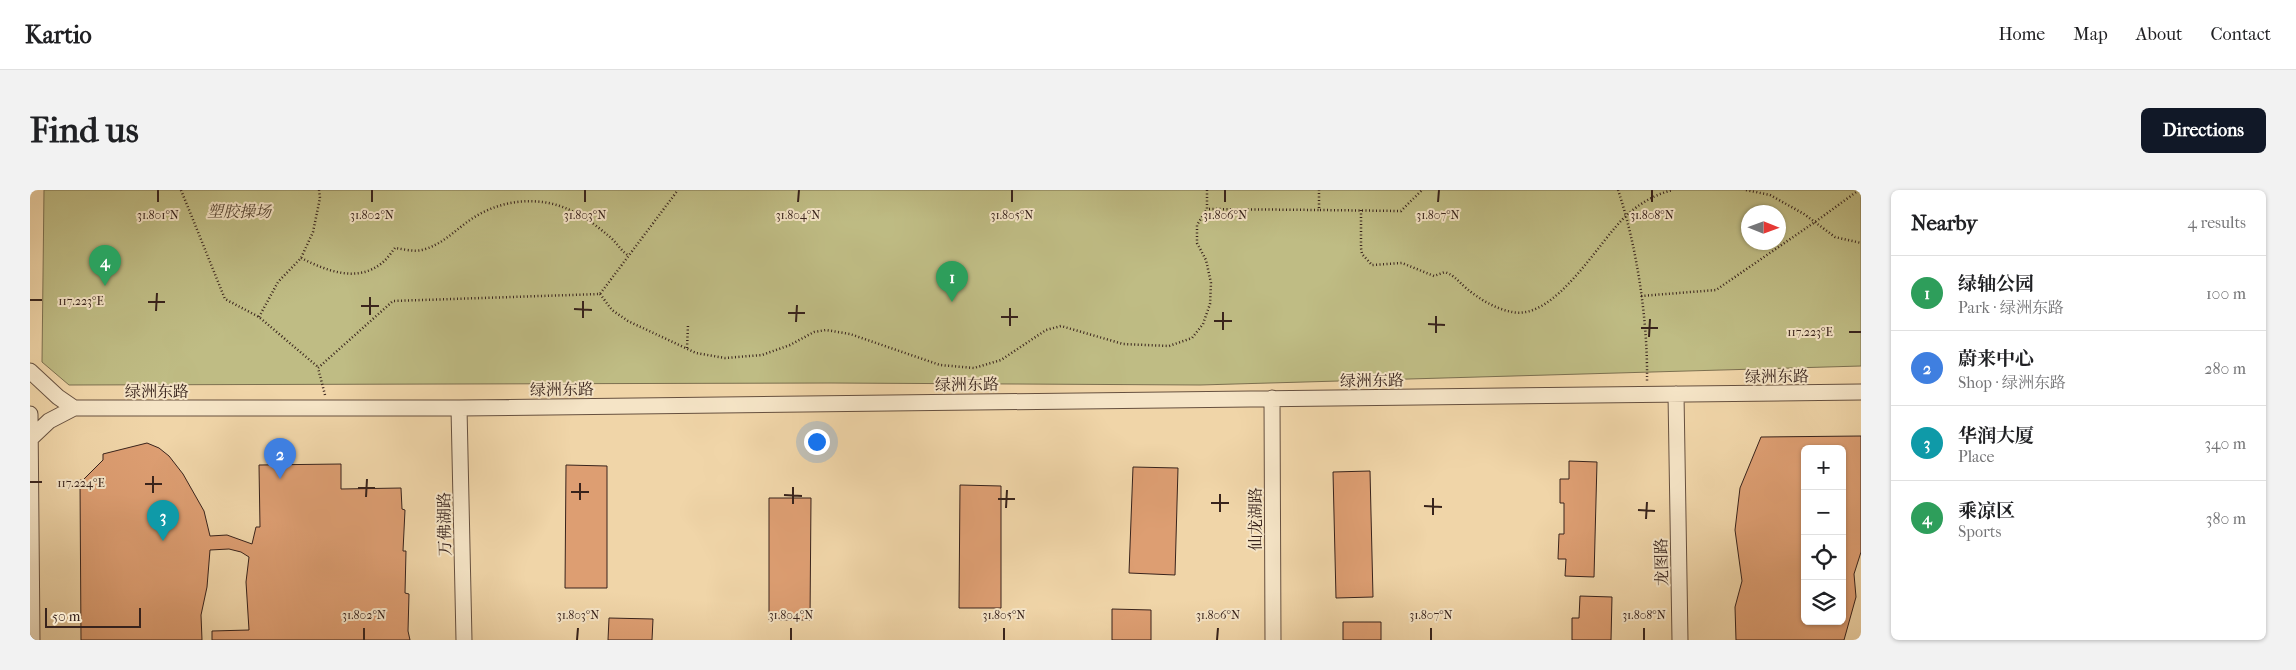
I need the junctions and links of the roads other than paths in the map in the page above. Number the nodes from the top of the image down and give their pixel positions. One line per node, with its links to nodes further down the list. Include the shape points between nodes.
1 (30, 371): 5 (street)
2 (1861, 392): 3 (street, 绿洲东路)
3 (1676, 394): 4 (street, 绿洲东路); 12 (street, 龙图路)
4 (1272, 398): 6 (street, 绿洲东路); 11 (street, 仙龙湖路)
5 (74, 408): 6 (street, 绿洲东路); 8 (street, via 49,421)
6 (459, 408): 10 (street, 万佛湖路)
7 (30, 414): 8 (street)
8 (30, 438): 9 (street)
9 (32, 640)
10 (464, 640)
11 (1273, 640)
12 (1680, 640)

